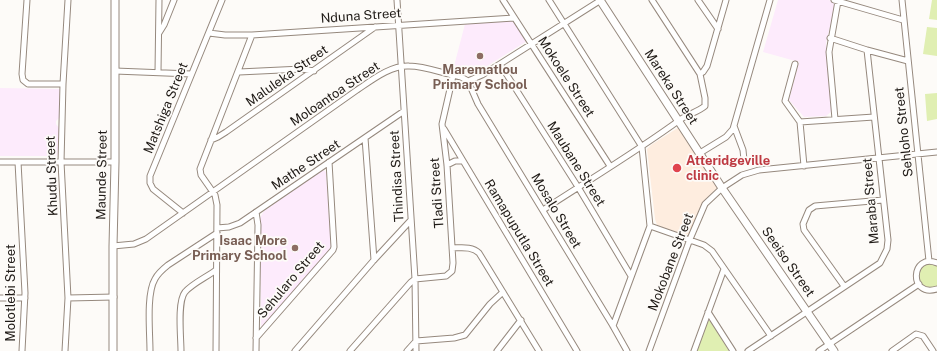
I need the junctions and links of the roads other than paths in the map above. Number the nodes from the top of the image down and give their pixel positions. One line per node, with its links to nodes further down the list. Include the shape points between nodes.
1 (27, 0): 41 (street, via 23,80 28,84)
2 (68, 0): 41 (street, Khudu Street)
3 (116, 0): 33 (street, Maunde Street)
4 (159, 0): 23 (street)
5 (174, 0): 23 (street)
6 (222, 0): 24 (street, Matshiga Street)
7 (397, 0): 20 (street, Thindisa Street)
8 (503, 0): 17 (street, Mokoele Street)
9 (549, 0): 19 (street)
10 (601, 0): 19 (street); 45 (street, Mareka Street)
11 (652, 0): 38 (street)
12 (698, 0): 22 (street)
13 (726, 0): 22 (street)
14 (770, 0): 47 (street)
15 (902, 0): 18 (street, Sehloho Street)
16 (836, 1): 18 (street); 26 (street)
17 (514, 18): 20 (street, Nduna Street); 27 (street, Mokoele Street)
18 (903, 20): 29 (street, Sehloho Street)
19 (564, 23): 27 (street); 51 (street)
20 (398, 25): 21 (street, Nduna Street); 32 (street, Thindisa Street)
21 (375, 27): 25 (street, Nduna Street); 34 (street, Maluleka Street)
22 (718, 29): 38 (street, via 707,66)
23 (159, 33): 35 (street)
24 (209, 33): 25 (street, Nduna Street); 37 (street, Matshiga Street)
25 (252, 35): 36 (street)
26 (830, 38): 28 (street); 44 (street)
27 (532, 43): 30 (street); 64 (street, Mokoele Street)
28 (867, 50): 29 (street); 43 (street, Maraba Street)
29 (908, 61): 54 (street, Sehloho Street)
30 (500, 64): 40 (street); 66 (street, Maubane Street)
31 (795, 64): 46 (street, via 785,101)
32 (401, 66): 39 (street, Moloantoa Street, via 418,67); 42 (street, Thindisa Street); 68 (street, Moloantoa Street, via 369,82)
33 (115, 71): 35 (street); 61 (street, Maunde Street)
34 (314, 71): 36 (street, via 302,69); 50 (street, Maluleka Street)
35 (158, 72): 37 (street)
36 (239, 72): 50 (street)
37 (191, 74): 72 (street, Matshiga Street, via 150,180 153,189)
38 (700, 74): 45 (street, via 706,98 705,106)
39 (453, 76): 40 (street, Moloantoa Street); 48 (street, Tladi Street)
40 (468, 81): 70 (street, Mosalo Street, via 478,104)
41 (63, 84): 60 (street, Khudu Street)
42 (404, 111): 49 (street, Mathe Street); 73 (street, Thindisa Street)
43 (874, 117): 44 (street); 55 (street, Maraba Street)
44 (835, 119): 46 (street)
45 (679, 120): 51 (street); 53 (street, Mareka Street)
46 (800, 122): 65 (street)
47 (734, 126): 53 (street, via 726,137); 56 (street)
48 (442, 127): 57 (street, Ramapuputla Street); 63 (street, Tladi Street)
49 (365, 138): 62 (street, Mathe Street); 79 (street)
50 (211, 140): 68 (street, via 200,169 201,175)
51 (642, 147): 64 (street); 74 (street)
52 (937, 152): 54 (street, Mokobane Street)
53 (700, 153): 67 (street, Mareka Street)
54 (917, 154): 55 (street, Mokobane Street); 80 (street, Sehloho Street)
55 (878, 157): 65 (street, Mokobane Street); 69 (street, Maraba Street)
56 (744, 160)
57 (462, 161): 63 (street); 115 (street, Ramapuputla Street)
58 (0, 162): 59 (street)
59 (18, 162): 60 (street); 92 (street, Molotlebi Street)
60 (61, 162): 61 (street); 93 (street, Khudu Street)
61 (115, 162): 77 (street, Maunde Street)
62 (329, 162): 71 (street, Mathe Street); 99 (street, Sehularo Street, via 335,241 333,250)
63 (447, 165): 78 (street, Tladi Street)
64 (610, 166): 66 (street)
65 (804, 166): 67 (street, Mokobane Street, via 749,172)
66 (578, 187): 70 (street); 84 (street, Maubane Street)
67 (722, 188): 76 (street, Mokobane Street, via 704,204); 94 (street, Seeiso Street)
68 (213, 192): 72 (street, Moloantoa Street); 75 (street, via 217,205)
69 (883, 200): 87 (street, Maraba Street, via 888,240 886,253 880,262); 87 (street, via 815,206 809,210 803,224 804,230)
70 (543, 210): 97 (street, Mosalo Street)
71 (256, 212): 75 (street, Mathe Street, via 236,225); 99 (street)
72 (183, 213): 77 (street, Moloantoa Street, via 139,243)
73 (411, 220): 79 (street); 85 (street, Thindisa Street)
74 (650, 226): 76 (street); 84 (street)
75 (217, 230): 83 (street); 105 (street, via 168,265 154,280 150,296)
76 (690, 239): 82 (street, via 712,251); 117 (street, Mokobane Street)
77 (113, 246): 90 (street, Maunde Street)
78 (452, 248): 85 (street, Tladi Street, via 453,267 449,274); 89 (street, via 476,250)
79 (374, 260): 109 (street)
80 (929, 261): 81 (street); 86 (street, via 917,269 916,277)
81 (937, 262)
82 (724, 269): 95 (street); 98 (street)
83 (216, 270): 106 (street, via 188,290 183,297); 107 (street)
84 (631, 276): 97 (street)
85 (415, 279): 100 (street, Thindisa Street); 110 (street)
86 (919, 284): 88 (street, via 924,289); 101 (street)
87 (844, 286): 94 (street, Maraba Street)
88 (937, 289)
89 (503, 292): 96 (street); 100 (street, via 465,335)
90 (114, 297): 93 (street); 104 (street, Maunde Street)
91 (0, 298): 92 (street)
92 (25, 298): 102 (street, Molotlebi Street)
93 (68, 298): 103 (street, Khudu Street)
94 (807, 311): 98 (street, Maraba Street); 101 (street, Seeiso Street)
95 (708, 312): 118 (street); 119 (street)
96 (521, 320): 113 (street); 114 (street)
97 (613, 326): 116 (street, Mosalo Street)
98 (771, 336): 120 (street, Maraba Street)
99 (256, 338): 108 (street)
100 (416, 341): 111 (street); 112 (street, Thindisa Street)
101 (829, 344): 121 (street); 122 (street, Seeiso Street)
102 (22, 351)
103 (65, 351)
104 (113, 351)
105 (150, 351)
106 (181, 351)
107 (216, 351)
108 (256, 351)
109 (295, 351)
110 (350, 351)
111 (407, 351)
112 (416, 351)
113 (497, 351)
114 (539, 351)
115 (577, 351)
116 (627, 351)
117 (649, 351)
118 (694, 351)
119 (733, 351)
120 (748, 351)
121 (819, 351)
122 (834, 351)
123 (892, 351): 124 (street, via 916,334 923,336)
124 (933, 351)

